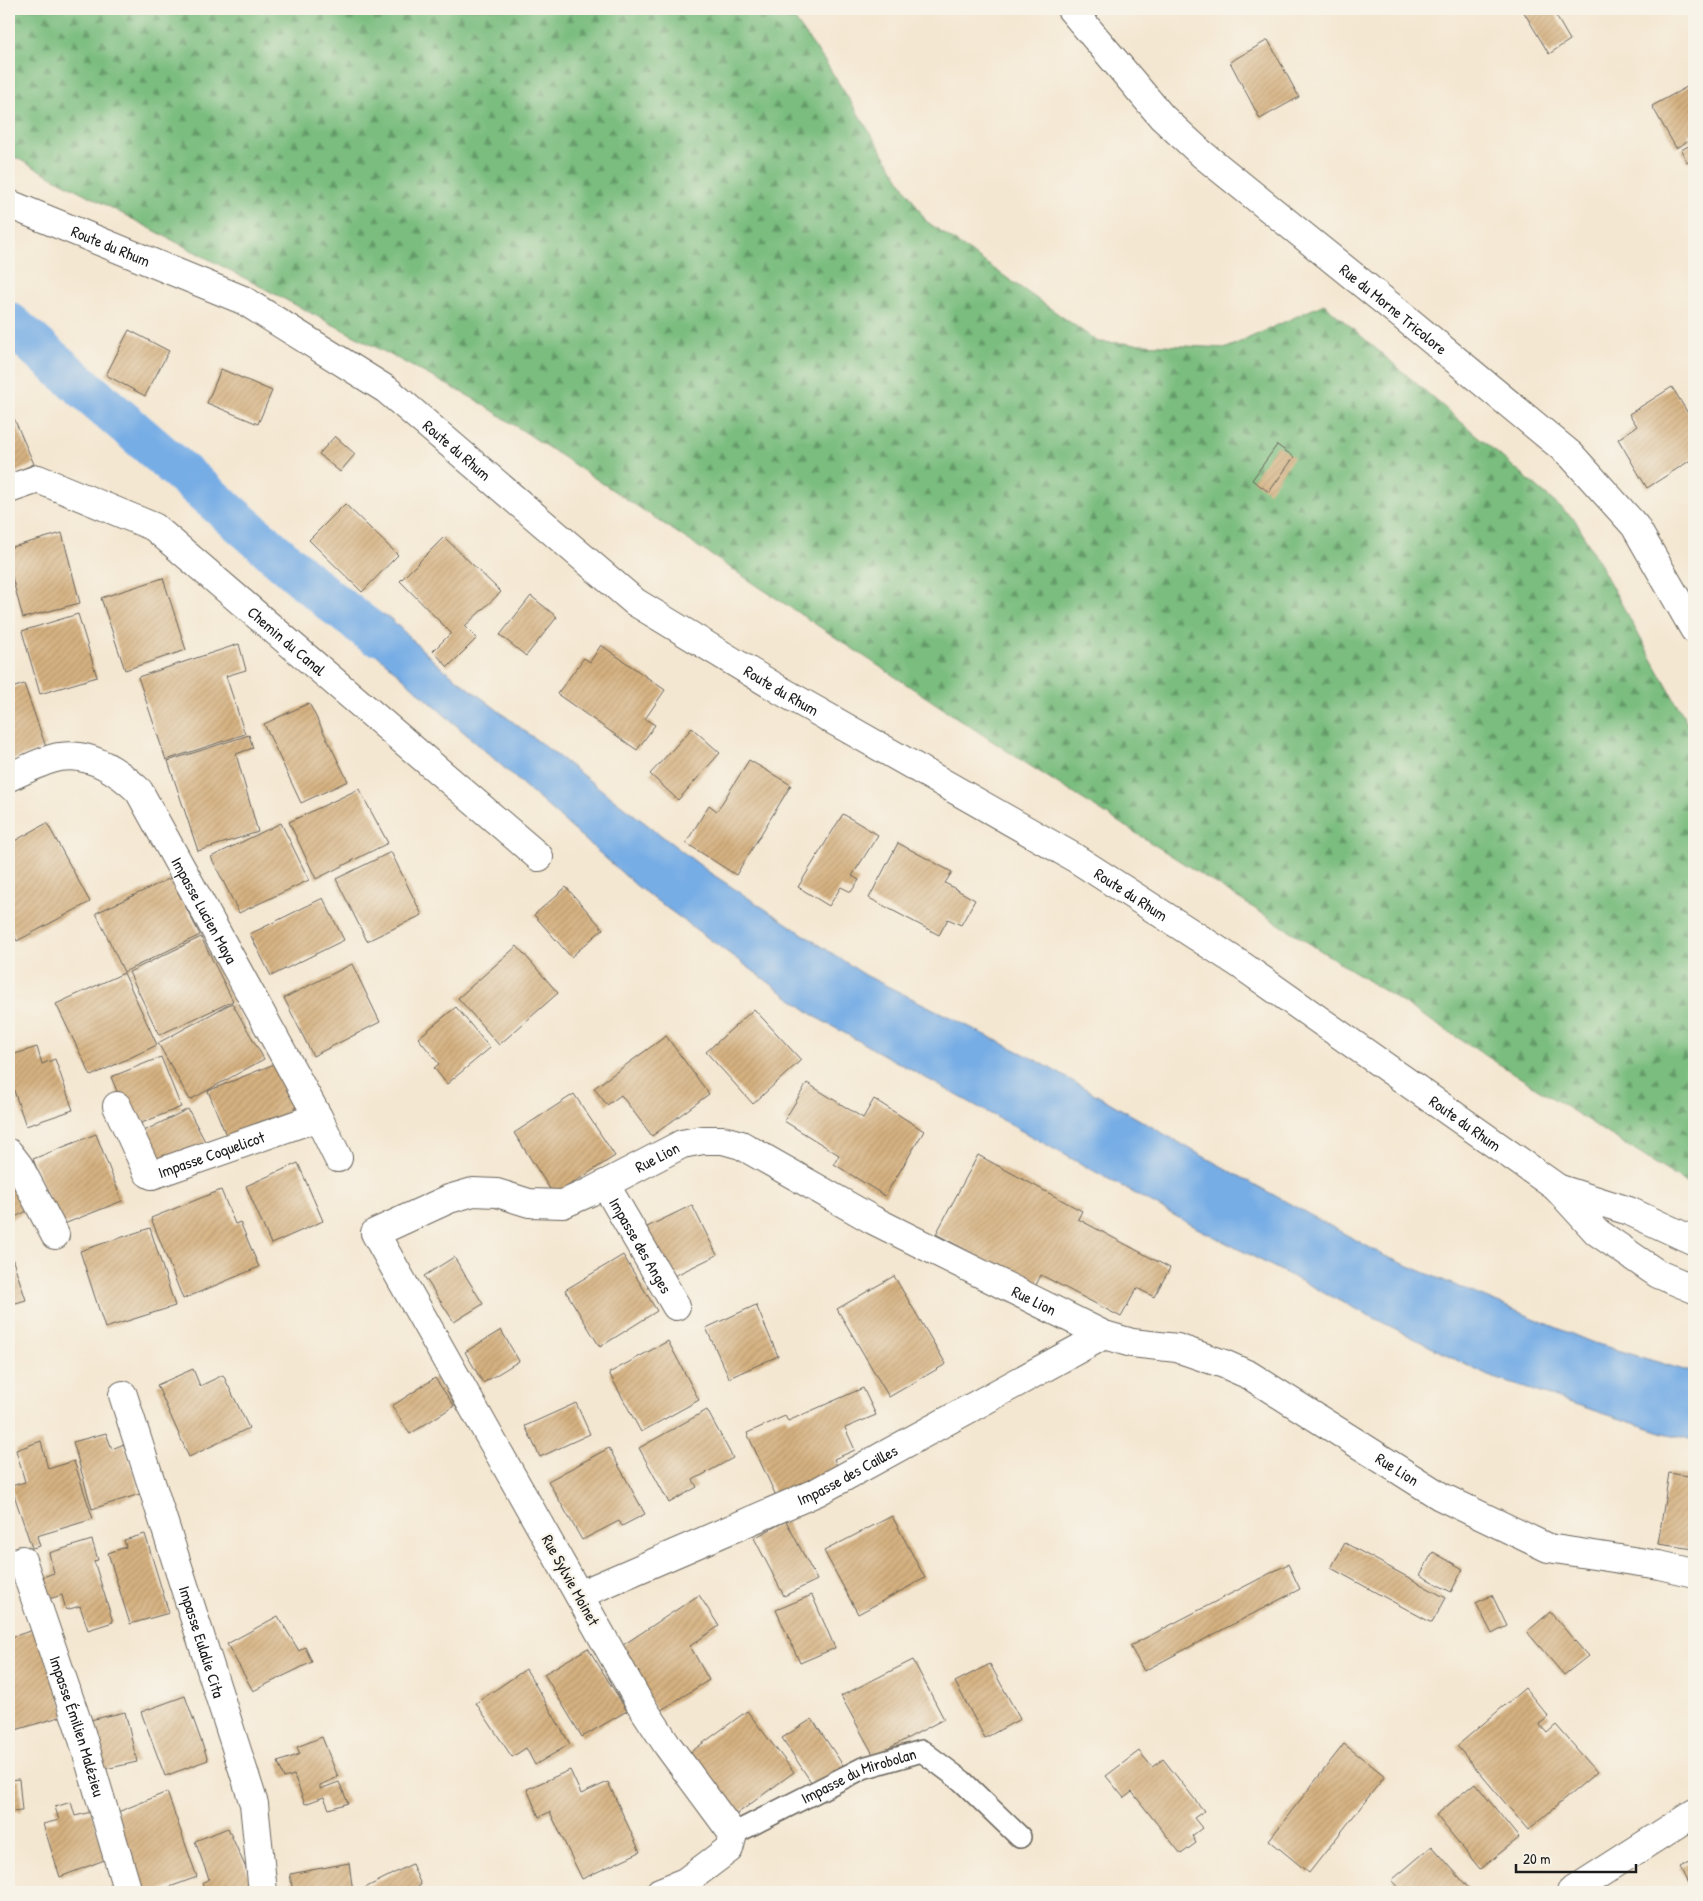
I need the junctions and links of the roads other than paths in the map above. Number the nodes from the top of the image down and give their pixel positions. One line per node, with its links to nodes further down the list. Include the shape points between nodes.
1 (1071, 9): 4 (street, Rue du Morne Tricolore, via 1162,117 1202,154 1571,455 1635,526)
2 (9, 204): 12 (street, Route du Rhum, via 243,300 387,390 636,602 780,690 1075,858 1241,965)
3 (9, 489): 6 (street, Chemin du Canal, via 38,479 154,527)
4 (1694, 629)
5 (9, 777): 8 (street, Impasse Lucien Maya, via 59,757 81,756 123,776 139,791)
6 (539, 857)
7 (117, 1106): 8 (street, Impasse Coquelicot, via 152,1176)
8 (318, 1117): 10 (street, Impasse Lucien Maya)
9 (9, 1153): 14 (street)
10 (338, 1158)
11 (605, 1184): 13 (street, Rue Lion, via 563,1204 529,1203 497,1193 474,1192 449,1199); 17 (street, Impasse des Anges); 18 (street, Rue Lion, via 682,1144 723,1140 741,1145 873,1220)
12 (1556, 1187): 15 (street, Route du Rhum, via 1629,1211); 16 (street, Route du Rhum, via 1597,1232 1658,1274)
13 (375, 1233): 22 (street, Rue Sylvie Moinet)
14 (55, 1235)
15 (1694, 1241)
16 (1694, 1289)
17 (676, 1306)
18 (1104, 1335): 21 (street, Rue Lion, via 1177,1348 1224,1364 1249,1376 1440,1496 1548,1548); 22 (street, Impasse des Cailles, via 817,1492)
19 (123, 1395): 27 (street, Impasse Eulalie Cita, via 254,1804)
20 (22, 1560): 26 (street, Impasse Émilien Malézieu, via 82,1733)
21 (1694, 1573)
22 (579, 1595): 24 (street, Rue Sylvie Moinet, via 639,1702)
23 (1694, 1813): 29 (street)
24 (732, 1834): 25 (lane, Impasse du Mirobolan, via 863,1768 922,1751 962,1781); 28 (street, via 729,1849 685,1882)
25 (1020, 1837)
26 (128, 1892)
27 (263, 1892)
28 (660, 1892)
29 (1571, 1892)

